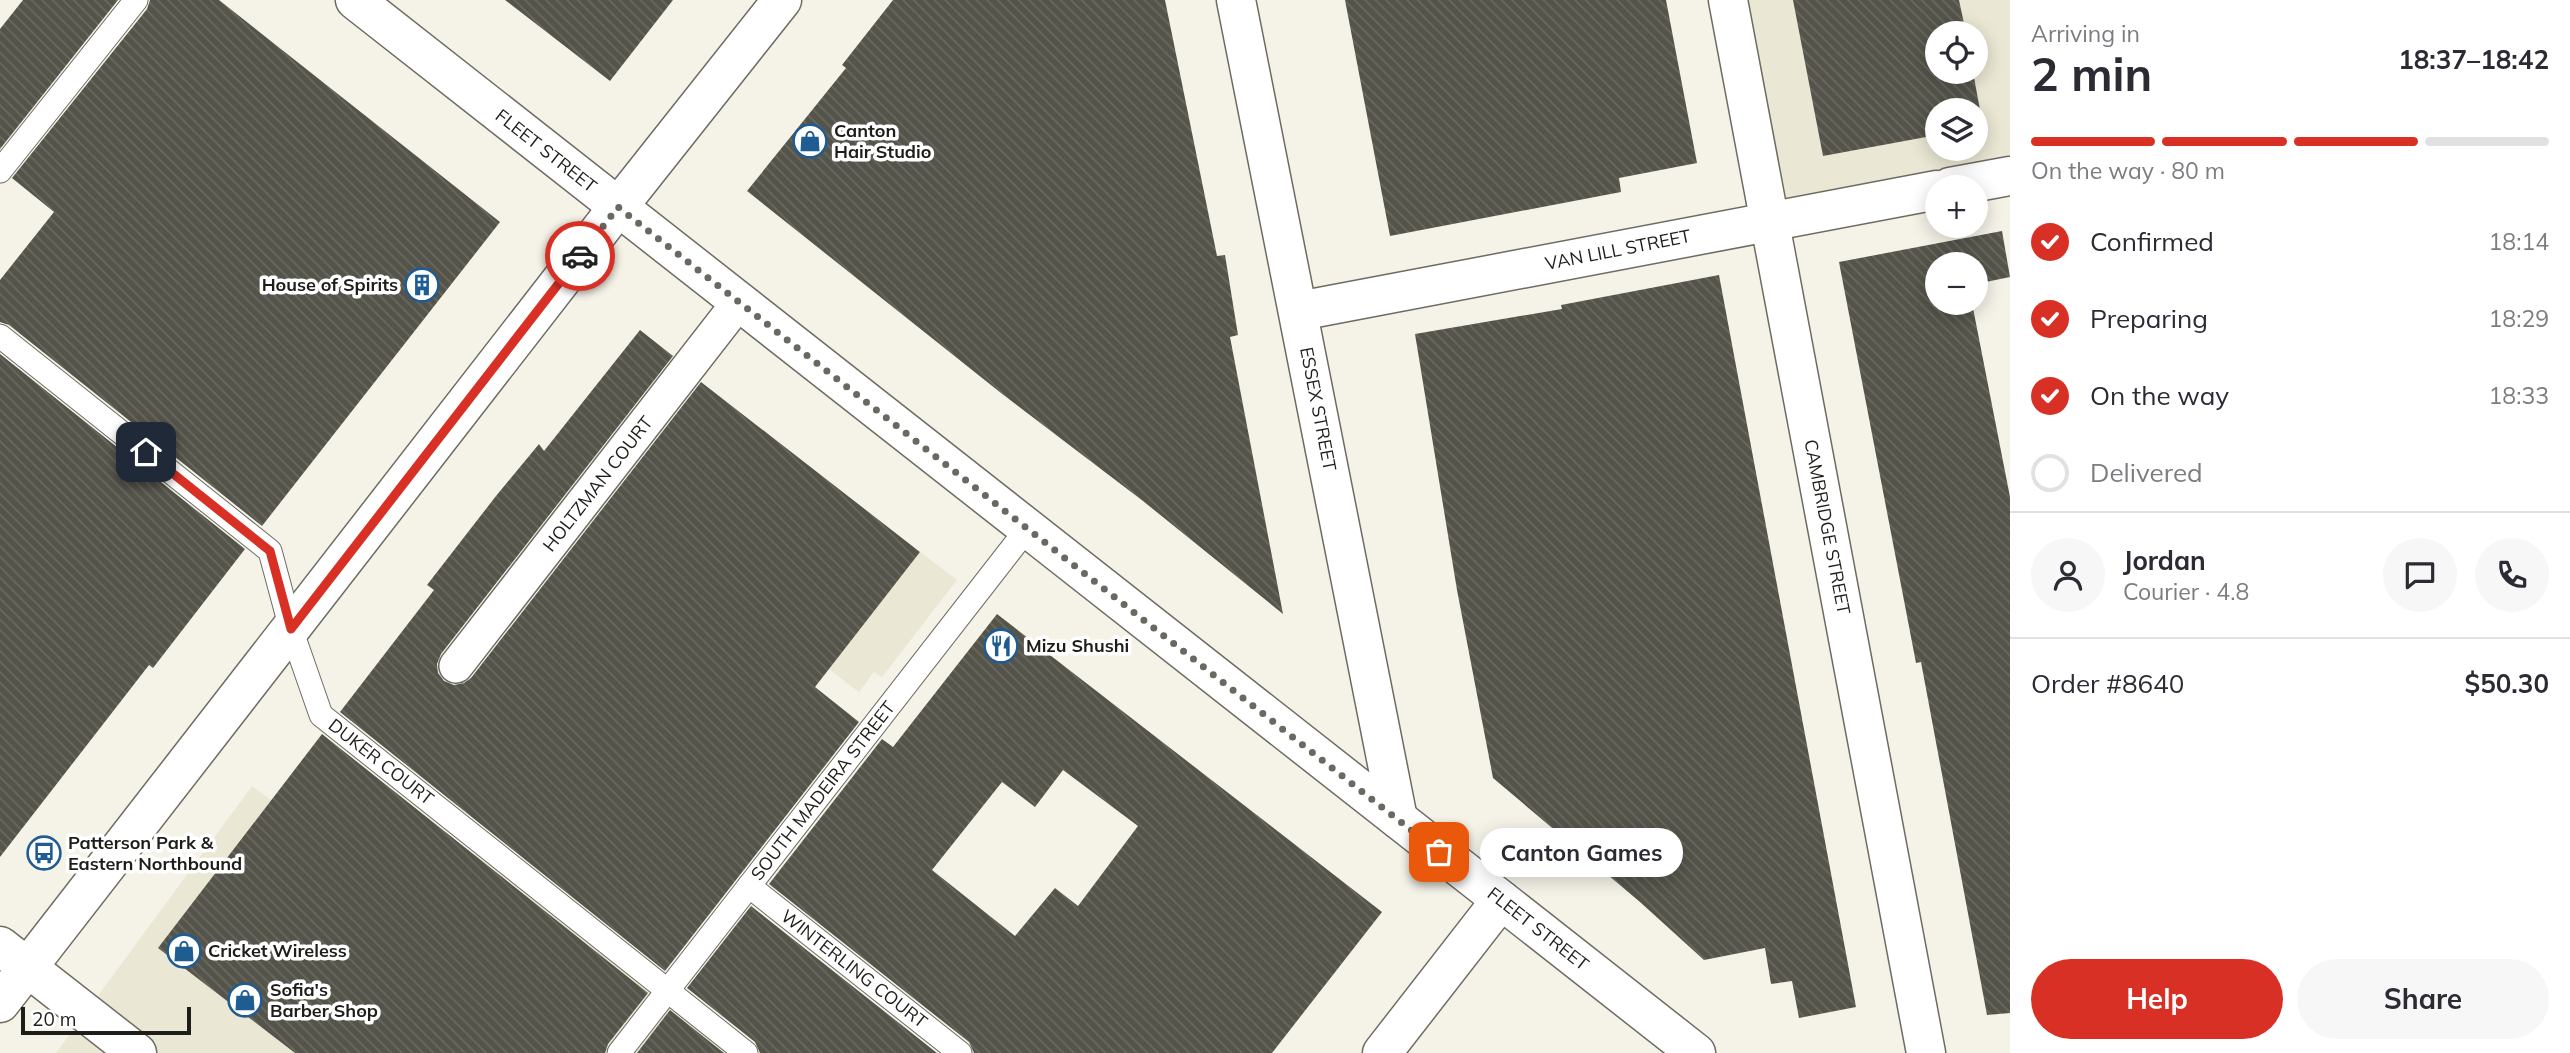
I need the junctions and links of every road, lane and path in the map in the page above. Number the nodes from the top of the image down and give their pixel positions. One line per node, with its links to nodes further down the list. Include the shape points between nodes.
1 (136, 0): 6 (lane)
2 (355, 0): 10 (street, FLEET STREET)
3 (782, 0): 10 (street)
4 (1236, 0): 13 (street, ESSEX STREET)
5 (1728, 0): 11 (street, CAMBRIDGE STREET)
6 (0, 171)
7 (2010, 176): 8 (street)
8 (1988, 180)
9 (1925, 192): 11 (street, VAN LILL STREET)
10 (618, 207): 12 (street, FLEET STREET); 16 (street)
11 (1769, 222): 13 (street, VAN LILL STREET); 30 (street, CAMBRIDGE STREET)
12 (739, 302): 15 (street, FLEET STREET); 17 (street, HOLTZMAN COURT)
13 (1299, 311): 18 (street, ESSEX STREET)
14 (0, 337): 16 (lane, DUKER COURT, via 270,551)
15 (1027, 529): 18 (street, FLEET STREET); 19 (lane, SOUTH MADEIRA STREET)
16 (291, 629): 21 (street); 22 (lane, DUKER COURT, via 321,715)
17 (456, 666)
18 (1398, 819): 20 (street, FLEET STREET)
19 (749, 886): 22 (lane, SOUTH MADEIRA STREET); 27 (lane, WINTERLING COURT)
20 (1502, 900): 28 (street); 29 (street, FLEET STREET)
21 (14, 957): 23 (street); 24 (street)
22 (666, 991): 25 (lane, SOUTH MADEIRA STREET); 26 (lane, DUKER COURT)
23 (0, 1003)
24 (137, 1053)
25 (620, 1053)
26 (746, 1053)
27 (960, 1053)
28 (1382, 1053)
29 (1696, 1053)
30 (1926, 1053)

